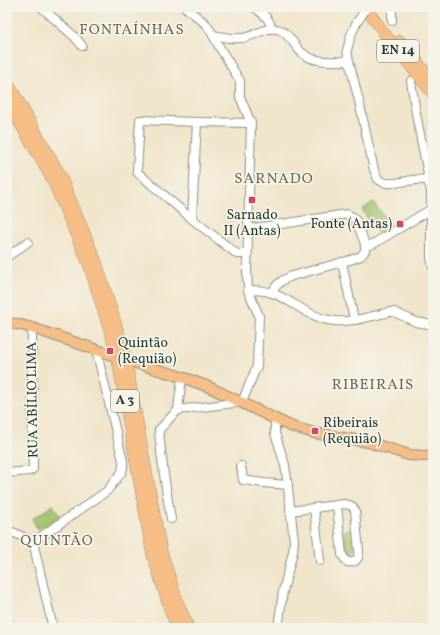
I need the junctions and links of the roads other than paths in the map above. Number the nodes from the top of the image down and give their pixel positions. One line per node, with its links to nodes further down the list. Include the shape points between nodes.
1 (42, 7): 10 (street)
2 (185, 7): 9 (street, via 206,24)
3 (254, 7): 8 (street, via 271,22)
4 (366, 7): 11 (street, bridge, via 348,42); 15 (highway, EN 14)
5 (374, 7): 14 (highway, EN 14)
6 (392, 7): 7 (street)
7 (392, 21)
8 (271, 29): 9 (street, via 242,38); 11 (street, via 280,30 289,36 309,58 322,61)
9 (213, 36): 18 (street, via 240,81 240,97)
10 (82, 46)
11 (349, 61): 19 (street, via 378,179 394,183)
12 (7, 81): 55 (highway, A 3, via 60,175 96,261 124,350 161,550)
13 (411, 81): 19 (street, via 428,174)
14 (433, 81)
15 (433, 94)
16 (7, 101): 54 (highway, A 3, via 52,179 89,265 116,351 152,553)
17 (196, 122): 18 (street); 21 (street); 21 (street, via 140,120 137,172)
18 (251, 123): 22 (street)
19 (425, 180): 20 (street, via 428,181 431,190)
20 (432, 208): 24 (street, via 373,244); 28 (street)
21 (192, 219): 25 (street, via 237,254)
22 (248, 229): 24 (street, via 346,214 356,221); 25 (street)
23 (28, 242): 26 (street)
24 (365, 246): 27 (street, via 361,256)
25 (247, 254): 29 (street)
26 (7, 257)
27 (342, 262): 30 (street, via 292,276 283,280); 31 (street)
28 (433, 267)
29 (248, 290): 30 (street); 39 (street, via 259,316 257,366)
30 (272, 293): 31 (street, via 327,320)
31 (354, 320): 33 (street, via 394,312 416,322)
32 (7, 322): 34 (main road)
33 (433, 325)
34 (32, 328): 35 (main road); 44 (street, RUA ABÍLIO LIMA, via 33,469)
35 (96, 349): 36 (main road); 51 (street, via 123,461 122,472 107,491)
36 (112, 355)
37 (136, 363): 38 (main road)
38 (182, 377): 39 (main road); 40 (street)
39 (242, 402): 40 (street); 41 (main road)
40 (178, 410): 49 (street, via 159,430)
41 (275, 418): 42 (main road, via 306,432 368,442 416,456); 45 (street, via 275,433)
42 (433, 456)
43 (241, 466): 45 (street, via 243,480)
44 (7, 473)
45 (288, 485): 48 (street)
46 (337, 505): 46 (street, via 350,505 355,510 359,556 358,560 351,563 342,555); 47 (street)
47 (314, 508): 48 (street); 52 (street)
48 (290, 511): 56 (street, via 293,552 283,591)
49 (171, 519)
50 (7, 530): 51 (street)
51 (33, 542): 53 (street)
52 (320, 561)
53 (53, 628)
54 (178, 628)
55 (189, 628)
56 (278, 628)

